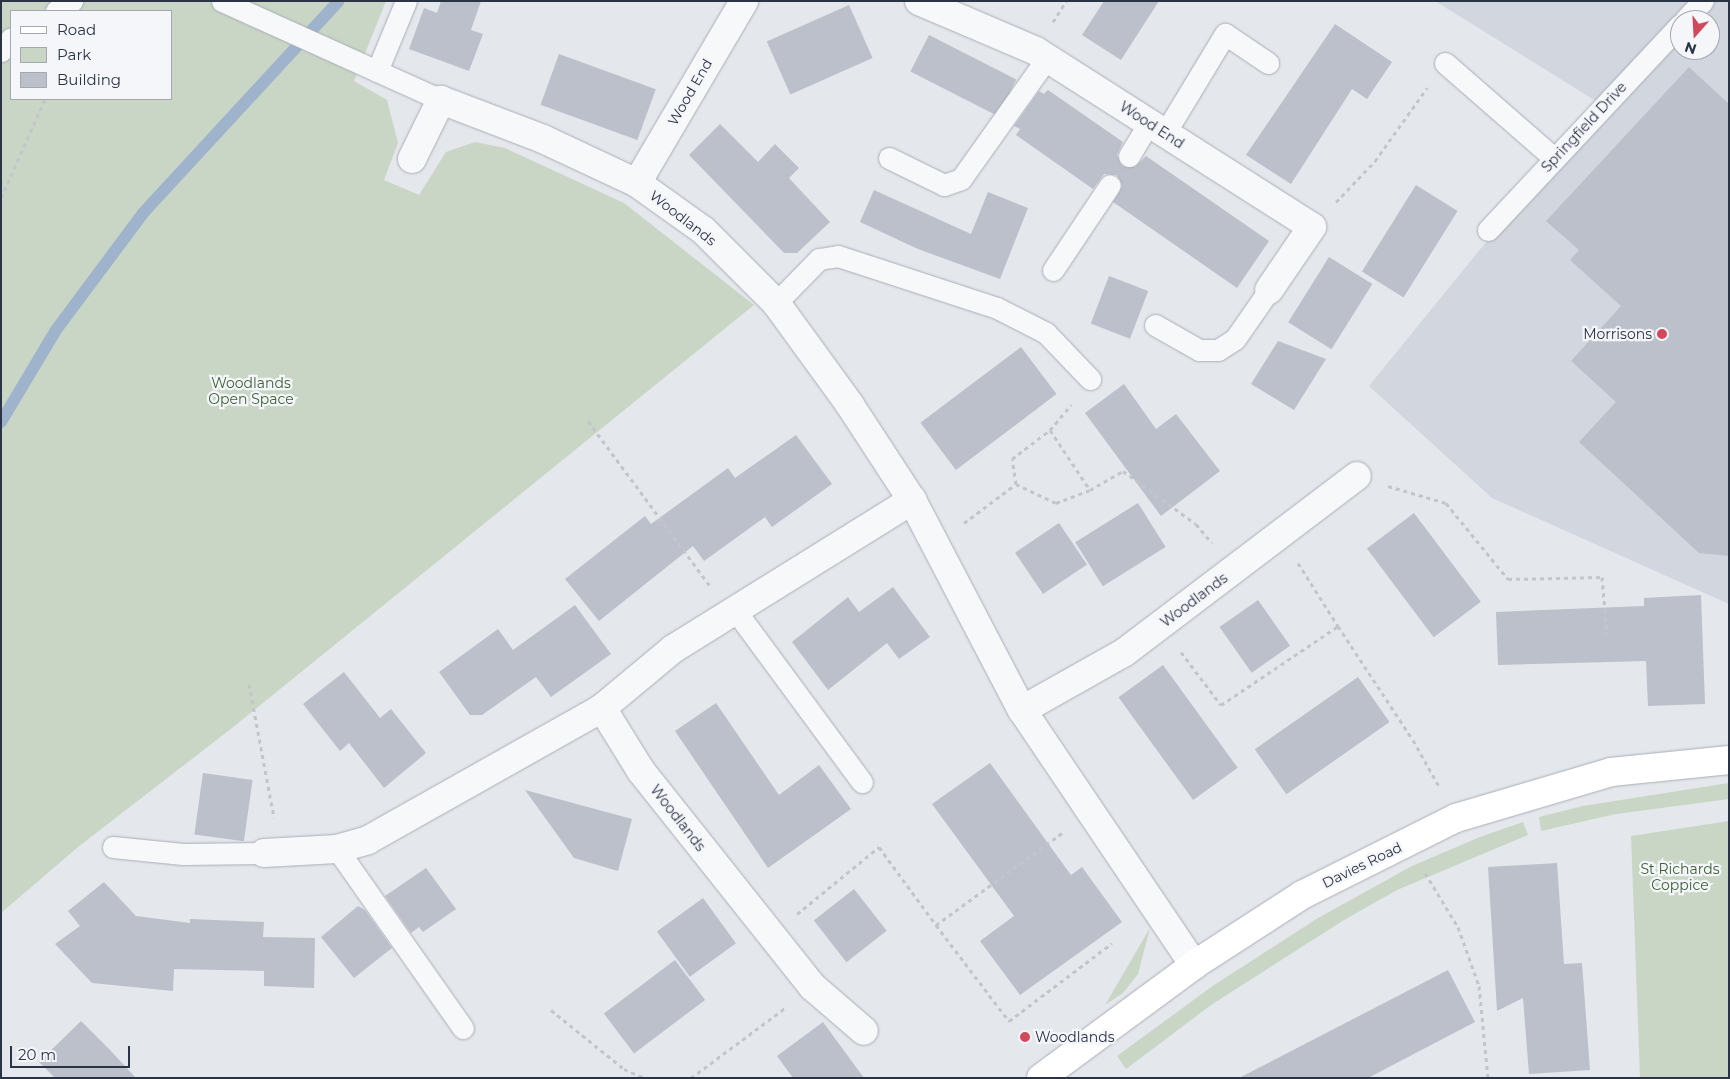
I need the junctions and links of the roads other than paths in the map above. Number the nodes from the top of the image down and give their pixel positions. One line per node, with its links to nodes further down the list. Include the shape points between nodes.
1 (72, 1): 6 (lane)
2 (222, 1): 13 (lane)
3 (406, 1): 13 (lane)
4 (744, 1): 20 (street, Wood End)
5 (919, 1): 10 (street, Wood End)
6 (58, 10)
7 (1670, 36): 18 (lane, Springfield Drive)
8 (10, 39): 9 (lane)
9 (1, 51)
10 (1047, 58): 15 (street, Wood End); 17 (lane, via 961,179 944,185)
11 (1268, 63): 15 (lane, via 1225,34)
12 (1445, 63): 18 (lane)
13 (377, 71): 14 (lane)
14 (441, 100): 19 (street); 20 (street, Woodlands, via 542,139)
15 (1157, 128): 16 (lane); 24 (street, Wood End, via 1312,227)
16 (1128, 156)
17 (889, 158)
18 (1554, 158): 22 (lane, Springfield Drive)
19 (412, 159)
20 (637, 183): 25 (street, Woodlands, via 703,230)
21 (1110, 185): 23 (lane)
22 (1488, 230)
23 (1053, 270)
24 (1269, 290): 26 (lane, via 1235,339 1218,350 1200,350)
25 (776, 303): 27 (lane, via 820,259 838,256 996,308 1046,333); 29 (street, Woodlands, via 850,405)
26 (1155, 324)
27 (1090, 379)
28 (1357, 476): 32 (street, Woodlands, via 1125,652)
29 (912, 500): 30 (street); 32 (street, Woodlands)
30 (732, 612): 31 (street, via 673,649); 34 (lane)
31 (602, 708): 36 (street, via 368,840); 40 (street, Woodlands, via 641,771 813,987)
32 (1022, 710): 38 (street, Woodlands)
33 (1729, 760): 38 (street, Davies Road, via 1611,772 1456,818 1302,895)
34 (862, 782)
35 (113, 847): 37 (lane, via 182,854)
36 (337, 849): 37 (street); 39 (lane)
37 (272, 852)
38 (1194, 965): 41 (street, Davies Road)
39 (463, 1028)
40 (864, 1031)
41 (1041, 1078)

